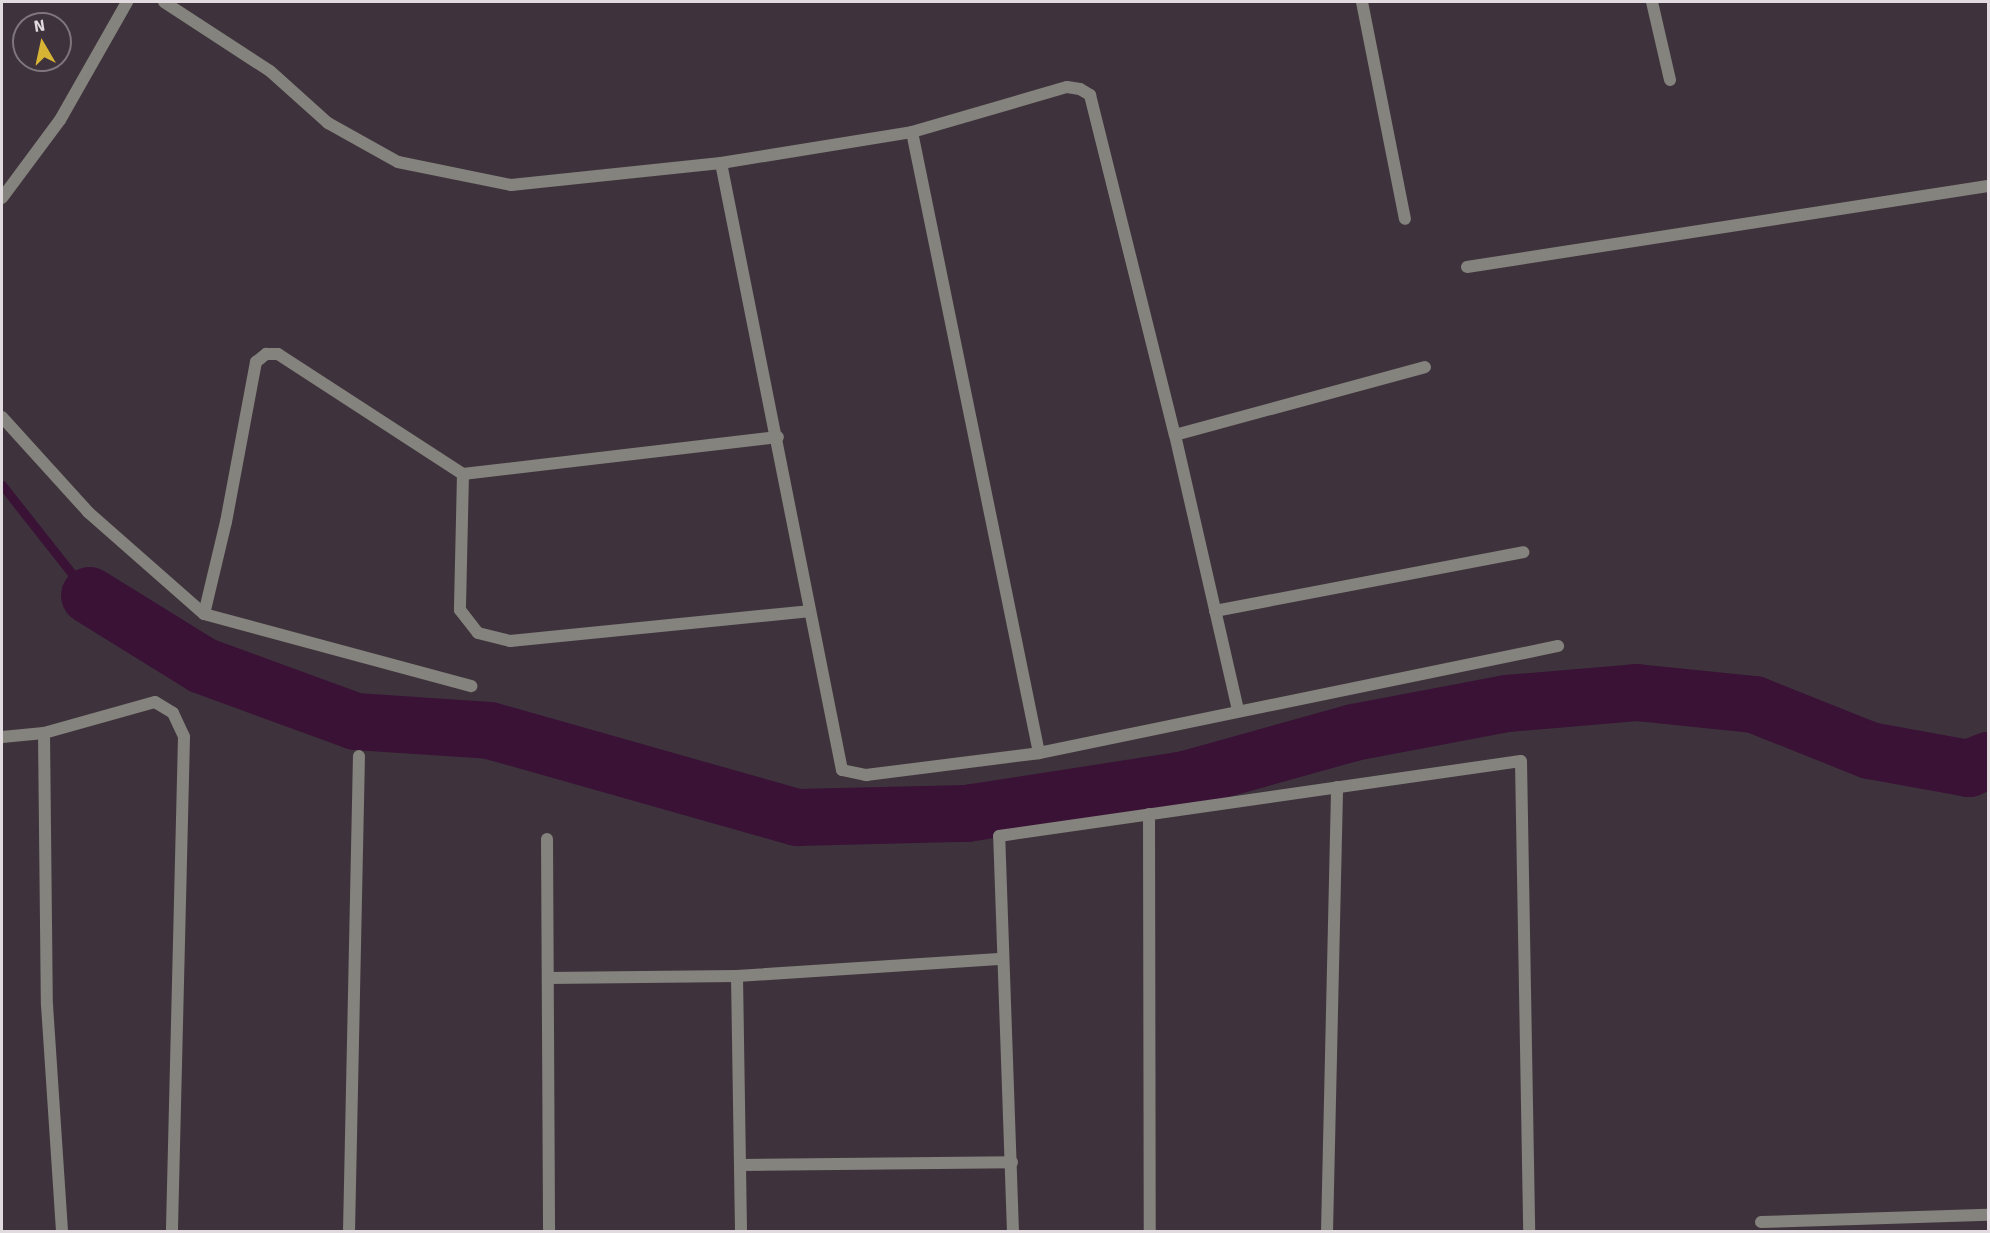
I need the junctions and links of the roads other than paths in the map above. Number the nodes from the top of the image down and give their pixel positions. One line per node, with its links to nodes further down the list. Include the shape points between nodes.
1 (127, 2): 9 (street, via 60,120)
2 (165, 2): 7 (street, via 270,71 328,123 398,162 511,185)
3 (1362, 2): 10 (street)
4 (1652, 2): 5 (street)
5 (1670, 80)
6 (912, 132): 7 (street); 14 (street, via 1067,87 1080,88 1090,95); 26 (street)
7 (721, 163): 15 (street)
8 (1989, 186): 11 (street)
9 (2, 198)
10 (1405, 219)
11 (1467, 267)
12 (1425, 367): 14 (street)
13 (2, 417): 20 (street, via 88,512)
14 (1175, 435): 19 (street)
15 (778, 436): 16 (street); 18 (street)
16 (463, 474): 18 (street, via 460,610 478,633 510,641); 20 (street, via 278,354 266,354 256,362)
17 (1523, 552): 19 (street)
18 (808, 611): 26 (street, via 842,770 866,775)
19 (1215, 611): 23 (street)
20 (204, 614): 22 (street)
21 (1558, 646): 23 (street)
22 (471, 686)
23 (1238, 709): 26 (street)
24 (45, 733): 25 (street); 39 (street, via 47,1005); 40 (street, via 155,702 173,713 184,737)
25 (2, 736)
26 (1040, 753)
27 (359, 756): 41 (street)
28 (1337, 787): 29 (street); 46 (street); 47 (street, via 1521,761)
29 (1149, 814): 31 (street, via 999,836); 45 (street)
30 (547, 839): 33 (street)
31 (1002, 959): 32 (street); 34 (street)
32 (736, 976): 33 (street); 35 (street)
33 (548, 978): 42 (street)
34 (1012, 1162): 35 (street); 44 (street)
35 (740, 1165): 43 (street)
36 (1989, 1215): 38 (street)
37 (1761, 1222): 38 (street)
38 (1803, 1226)
39 (62, 1232)
40 (172, 1232)
41 (349, 1232)
42 (549, 1232)
43 (741, 1232)
44 (1013, 1232)
45 (1150, 1232)
46 (1327, 1232)
47 (1529, 1232)

